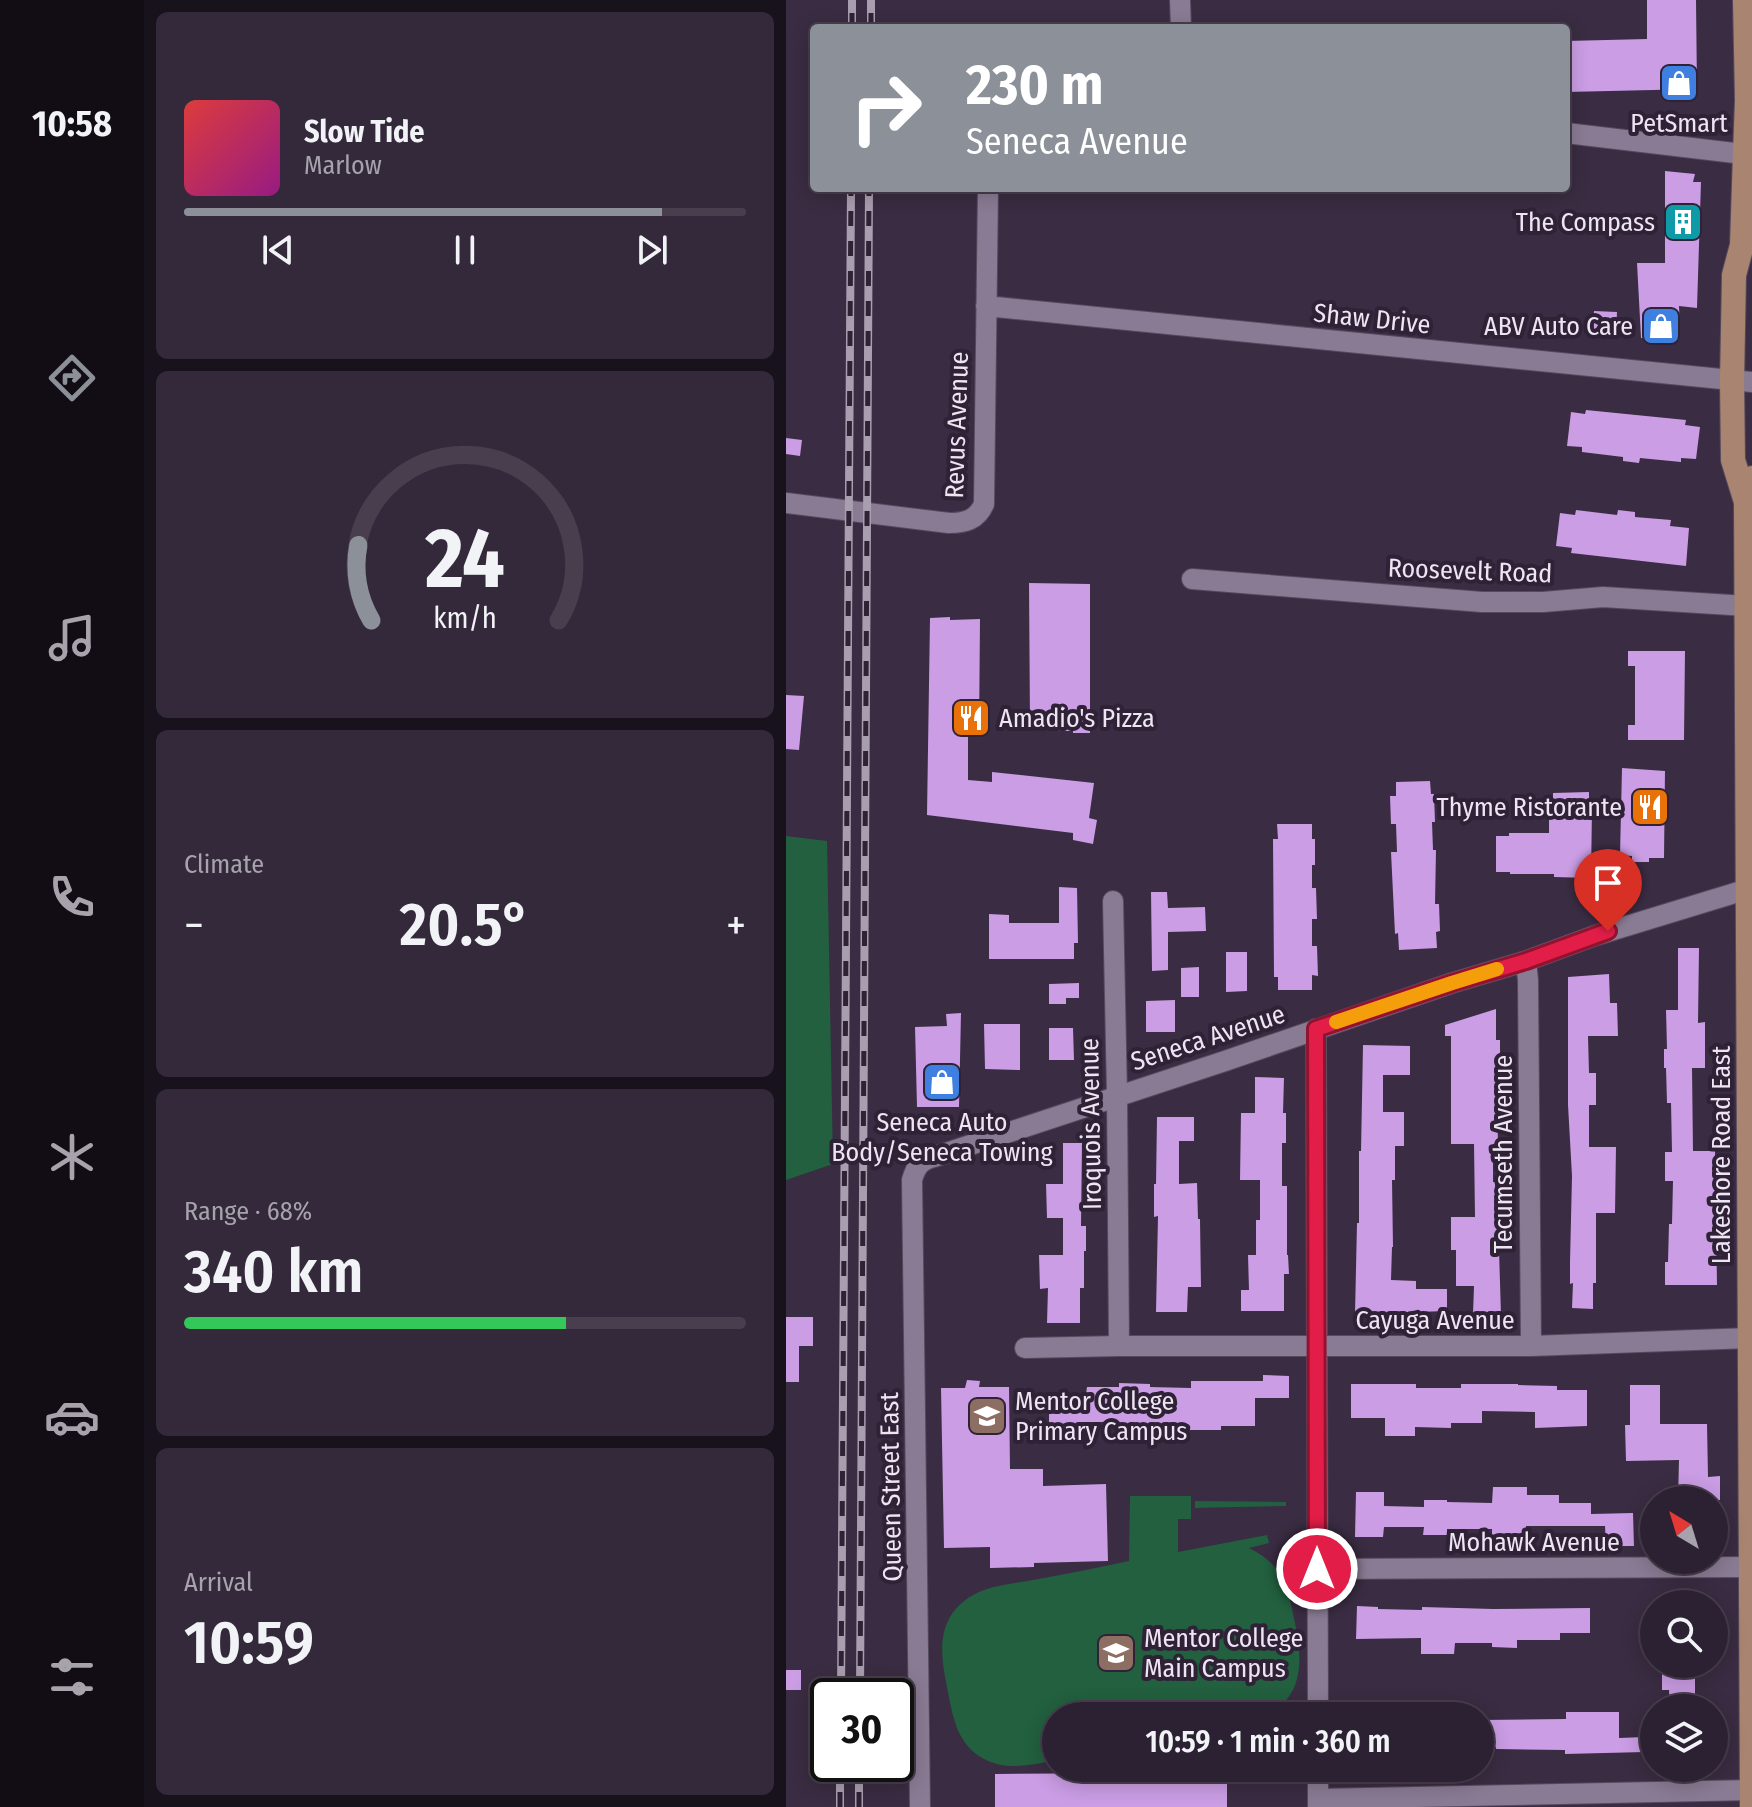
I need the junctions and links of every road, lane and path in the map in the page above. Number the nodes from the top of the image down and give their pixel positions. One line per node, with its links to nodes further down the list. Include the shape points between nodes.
1 (1180, 0): 3 (street)
2 (1745, 0): 5 (main road, Lakeshore Road East)
3 (1181, 24)
4 (1570, 133): 5 (street)
5 (1749, 155): 7 (main road, Lakeshore Road East)
6 (988, 192): 9 (street, Revus Avenue)
7 (1742, 245): 8 (main road, Lakeshore Road East); 10 (main road, Lakeshore Road East, via 1734,275)
8 (1752, 273)
9 (986, 306): 10 (street, Shaw Drive); 12 (street, Revus Avenue, via 980,512 963,523 949,523)
10 (1742, 382): 11 (main road, Lakeshore Road East, via 1733,460)
11 (1749, 490): 14 (main road, Lakeshore Road East)
12 (786, 503)
13 (1192, 579): 14 (street, Roosevelt Road, via 1482,602 1603,597)
14 (1747, 606): 15 (main road, Lakeshore Road East)
15 (1748, 889): 17 (street, Seneca Avenue); 19 (main road, Lakeshore Road East)
16 (1113, 901): 20 (street, Iroquois Avenue)
17 (1526, 961): 18 (street, Seneca Avenue); 25 (street, Tecumseth Avenue)
18 (1316, 1029): 20 (street, Seneca Avenue); 23 (street)
19 (1750, 1053): 22 (main road, Lakeshore Road East)
20 (1117, 1095): 21 (street, Seneca Avenue); 24 (street, Iroquois Avenue)
21 (915, 1167): 33 (street, Queen Street East)
22 (1750, 1338): 25 (street, Cayuga Avenue); 27 (main road, Lakeshore Road East)
23 (1317, 1345): 24 (street, Cayuga Avenue); 25 (street, Cayuga Avenue); 28 (street)
24 (1119, 1346): 26 (street, Cayuga Avenue)
25 (1531, 1346)
26 (1025, 1348)
27 (1751, 1567): 28 (street, Mohawk Avenue); 31 (main road, Lakeshore Road East)
28 (1317, 1569): 29 (street)
29 (1318, 1702)
30 (1318, 1782): 32 (street)
31 (1752, 1790): 32 (street); 34 (main road, Lakeshore Road East)
32 (1318, 1803)
33 (920, 1807)
34 (1752, 1807)

